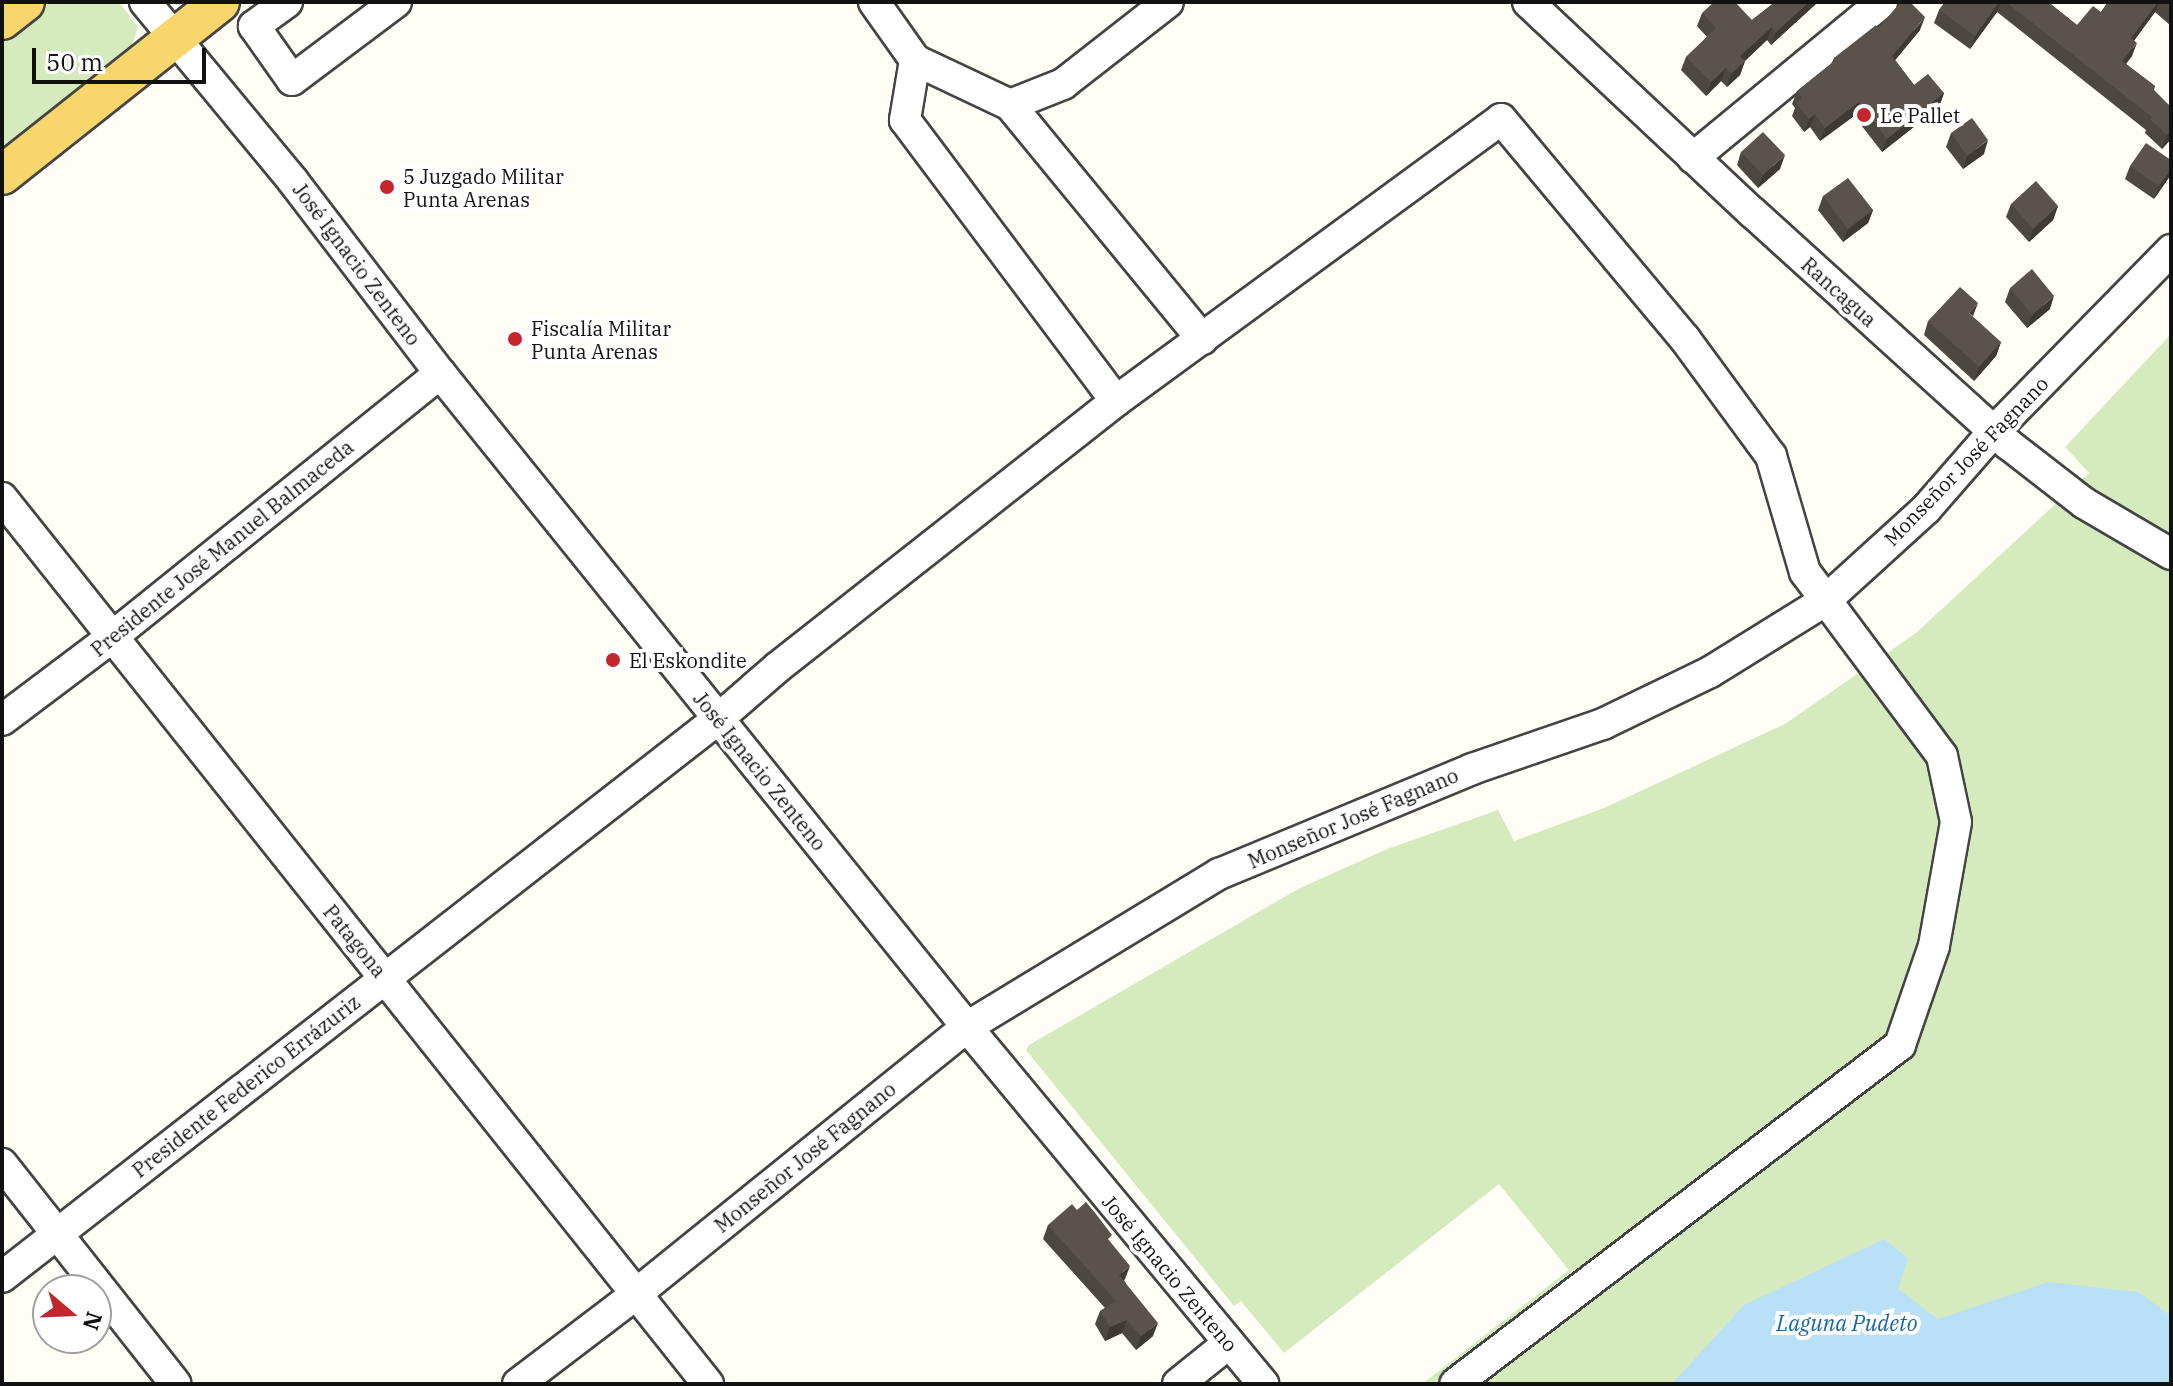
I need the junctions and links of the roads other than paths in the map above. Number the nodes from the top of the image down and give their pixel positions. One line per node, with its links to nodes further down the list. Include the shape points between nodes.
1 (25, 2): 10 (main road)
2 (145, 2): 11 (street, José Ignacio Zenteno)
3 (220, 2): 11 (main road)
4 (287, 2): 5 (street, via 254,26 292,80)
5 (396, 2)
6 (874, 2): 12 (street)
7 (1168, 2): 13 (street, via 1063,84)
8 (1528, 2): 14 (street, Rancagua)
9 (1882, 2): 14 (street)
10 (2, 20)
11 (174, 38): 15 (main road); 18 (street, José Ignacio Zenteno, via 293,181)
12 (915, 60): 13 (street); 19 (street, via 905,120)
13 (1010, 105): 17 (street)
14 (1693, 158): 20 (street, Rancagua)
15 (2, 175)
16 (2171, 250): 20 (street, Monseñor José Fagnano)
17 (1202, 339): 19 (street, Presidente Federico Errázuriz); 23 (street, Presidente Federico Errázuriz, via 1501,119 1685,339 1771,456 1805,572)
18 (440, 373): 24 (street, Presidente José Manuel Balmaceda); 25 (street, José Ignacio Zenteno)
19 (1116, 401): 25 (street, Presidente Federico Errázuriz)
20 (1995, 430): 22 (street, Rancagua, via 2084,503); 23 (street, Monseñor José Fagnano, via 1926,509)
21 (2, 498): 24 (street, Patagona)
22 (2171, 554)
23 (1826, 600): 28 (street, Monseñor José Fagnano, via 1710,672 1603,724 1472,769 1219,874); 39 (street, via 1942,756 1956,822 1934,946 1900,1045)
24 (112, 637): 26 (street, Presidente José Manuel Balmaceda); 27 (street, Patagona)
25 (718, 719): 27 (street, Presidente Federico Errázuriz); 28 (street, José Ignacio Zenteno)
26 (2, 720)
27 (385, 978): 30 (street, Presidente Federico Errázuriz); 32 (street, Patagona)
28 (967, 1027): 32 (street, Monseñor José Fagnano); 33 (street, José Ignacio Zenteno)
29 (2, 1164): 30 (street)
30 (56, 1235): 31 (street, Presidente Federico Errázuriz); 34 (street)
31 (2, 1277)
32 (636, 1294): 35 (street, Monseñor José Fagnano); 36 (street, Patagona)
33 (1229, 1343): 37 (street); 38 (street, José Ignacio Zenteno)
34 (176, 1384)
35 (518, 1384)
36 (708, 1384)
37 (1178, 1384)
38 (1263, 1384)
39 (1455, 1384)

